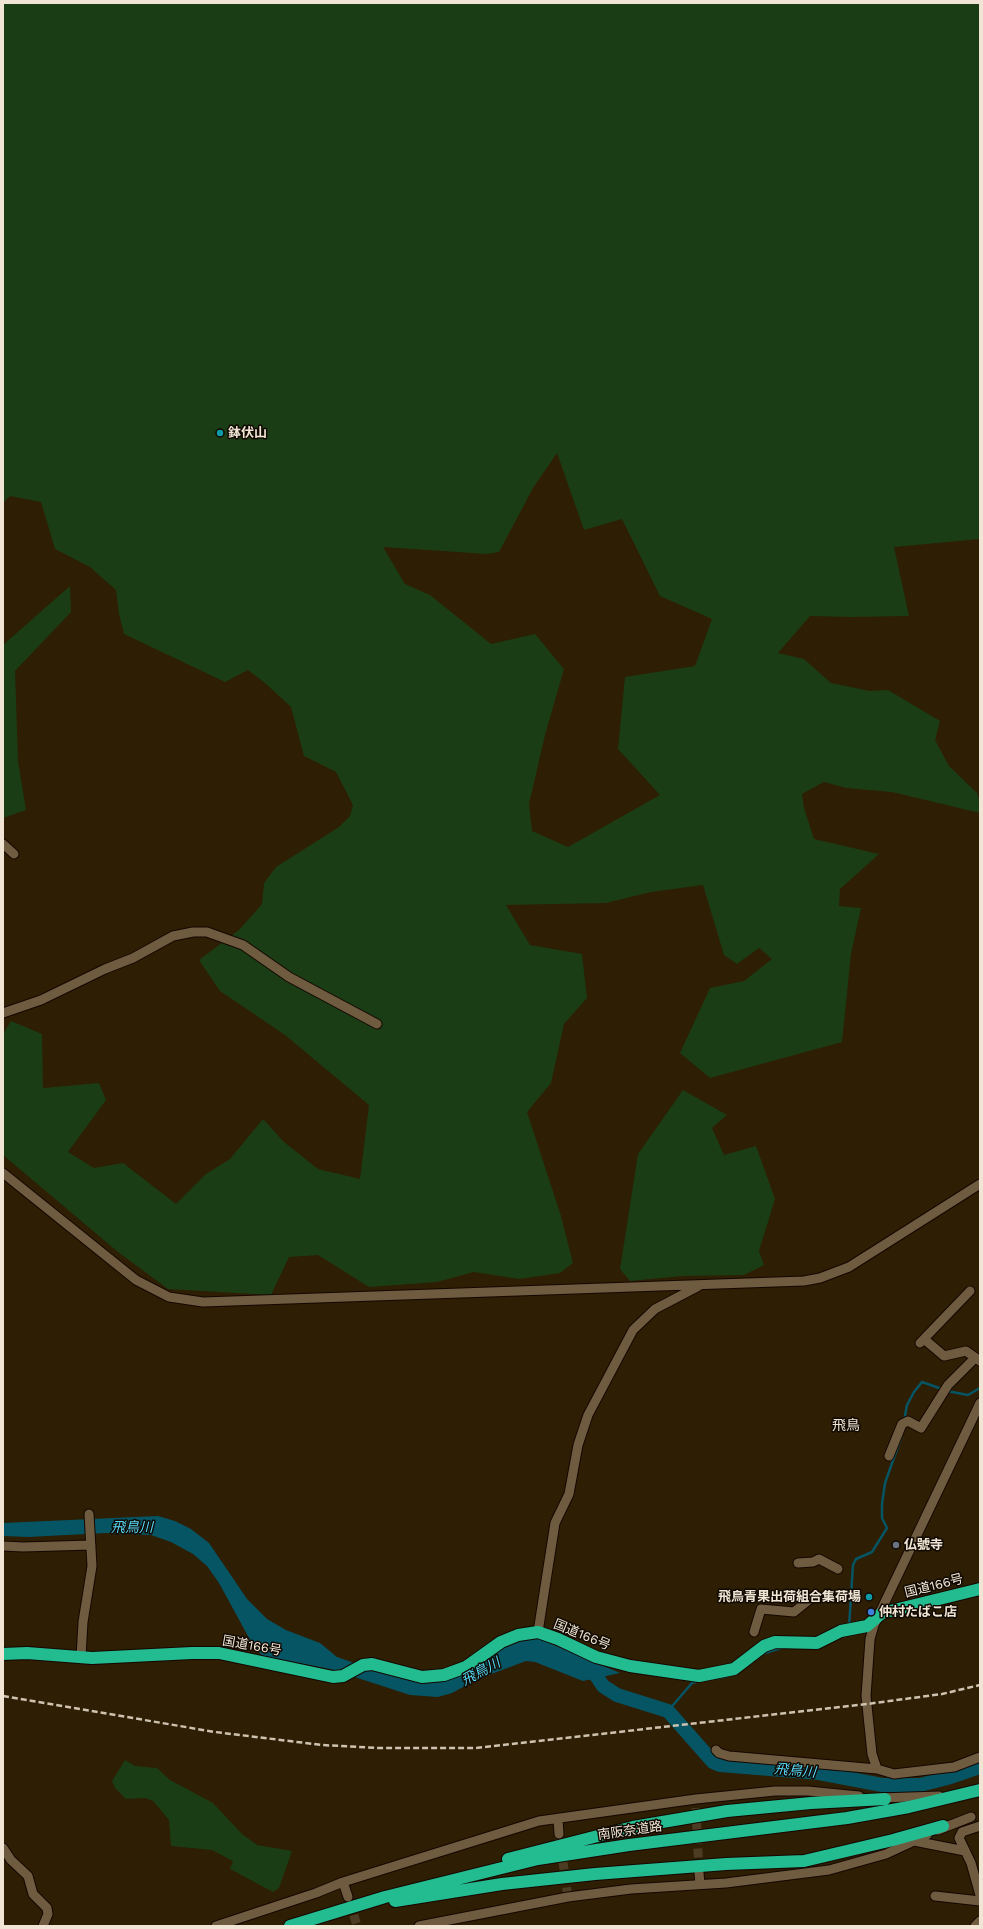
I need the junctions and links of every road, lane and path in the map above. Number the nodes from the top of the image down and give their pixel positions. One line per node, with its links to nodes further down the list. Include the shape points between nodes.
1 (3, 844): 2 (street)
2 (14, 854)
3 (3, 1014): 4 (street, via 41,1000 133,958 173,936 207,932 243,945 289,977)
4 (377, 1024)
5 (3, 1173): 7 (street, via 136,1280 169,1297 196,1301)
6 (980, 1184): 7 (street, via 834,1273 804,1281)
7 (702, 1285): 20 (street, via 655,1309 633,1330 588,1415 578,1444 569,1494 555,1523)
8 (970, 1291): 9 (street, via 922,1341 944,1356 966,1351)
9 (977, 1360): 11 (street, via 948,1385 921,1428 905,1422)
10 (980, 1403): 19 (street)
11 (889, 1456)
12 (89, 1516): 13 (street)
13 (91, 1541): 14 (street, via 23,1547); 23 (street, via 92,1566 83,1622)
14 (3, 1546)
15 (798, 1563): 16 (street, via 819,1559)
16 (838, 1568)
17 (980, 1589): 19 (highway, 国道166号, via 882,1613)
18 (810, 1599): 21 (street, via 794,1612 761,1609)
19 (879, 1617): 20 (highway, 国道166号, via 867,1626 845,1630 817,1643 775,1642 764,1646 734,1669 699,1676 630,1666 602,1659); 26 (street, via 870,1639 866,1696 872,1754)
20 (538, 1632): 23 (highway, 国道166号, via 518,1635 501,1642 466,1667 444,1675 422,1677 372,1664 364,1665 343,1676 333,1677 219,1653)
21 (754, 1632)
22 (3, 1654): 23 (highway, 国道166号)
23 (81, 1657)
24 (716, 1750): 26 (street, via 729,1756)
25 (980, 1757): 26 (street, via 954,1767 924,1771 894,1774)
26 (877, 1769)
27 (980, 1785): 30 (street, via 940,1796)
28 (980, 1790): 32 (highway, 南阪奈道路)
29 (980, 1794): 32 (highway, 南阪奈道路)
30 (885, 1799): 34 (street, via 776,1790 696,1803); 47 (highway, via 727,1811 633,1827 462,1872)
31 (980, 1814): 33 (street)
32 (879, 1816): 47 (highway, 南阪奈道路, via 758,1834 629,1848 540,1863)
33 (971, 1817): 35 (street); 38 (street)
34 (558, 1819): 37 (street); 42 (street, via 539,1821)
35 (943, 1826): 47 (highway, via 804,1861 595,1874)
36 (980, 1826): 40 (street, via 962,1832 959,1838)
37 (560, 1834)
38 (914, 1841): 40 (street); 43 (street, via 886,1854 829,1870)
39 (3, 1848): 50 (street, via 11,1860 28,1876 33,1894 47,1908 48,1914)
40 (965, 1851): 44 (street)
41 (700, 1873): 43 (street)
42 (343, 1882): 46 (street); 51 (street)
43 (700, 1884): 54 (street, via 568,1897)
44 (980, 1895)
45 (935, 1896): 48 (street)
46 (348, 1897)
47 (385, 1900): 52 (highway, 南阪奈道路); 53 (highway, 南阪奈道路)
48 (980, 1901)
49 (980, 1921): 55 (street)
50 (43, 1926)
51 (216, 1926)
52 (290, 1926)
53 (305, 1926)
54 (419, 1926)
55 (975, 1926)

